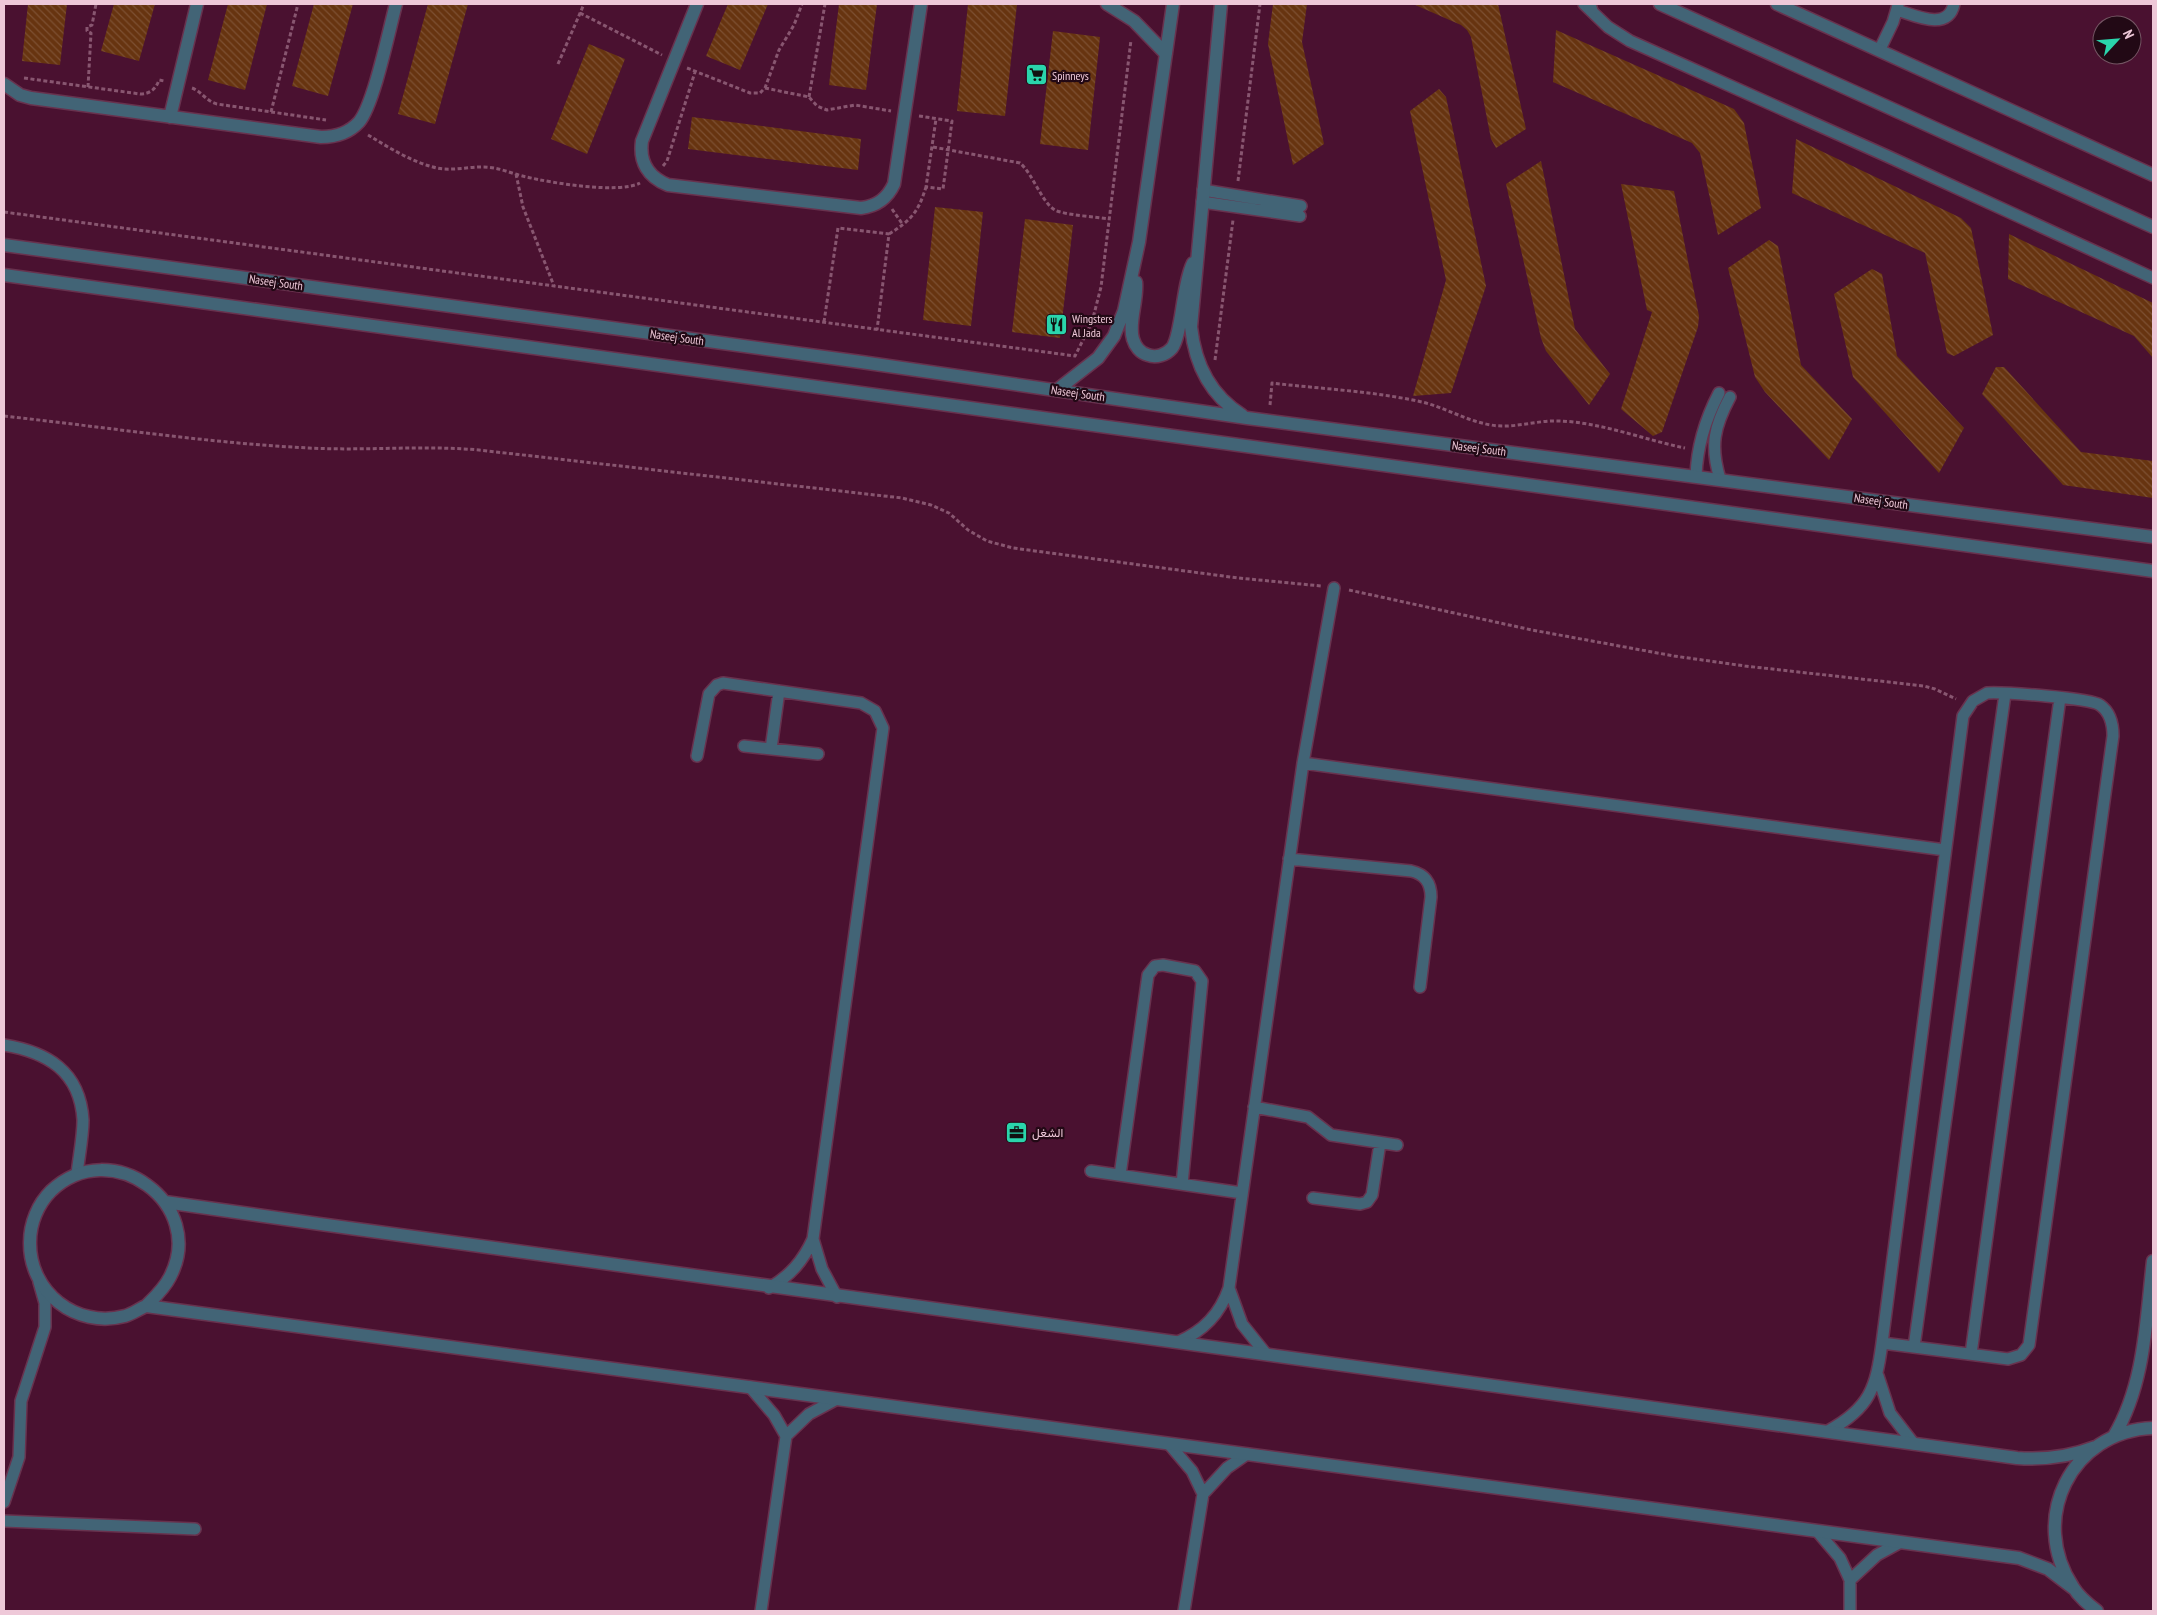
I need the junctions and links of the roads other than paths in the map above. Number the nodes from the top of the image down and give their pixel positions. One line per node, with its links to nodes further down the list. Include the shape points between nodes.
1 (197, 4): 17 (street)
2 (396, 4): 17 (street, via 368,107 354,127 338,135 321,137)
3 (697, 4): 4 (street, via 642,141 641,157 653,177 668,185 853,208 877,205 894,184)
4 (921, 4)
5 (1107, 4): 6 (street); 15 (street, via 1140,26)
6 (1112, 4)
7 (1173, 4): 15 (street)
8 (1221, 4): 19 (street)
9 (1660, 4): 21 (street)
10 (1777, 4): 14 (street)
11 (1954, 4): 13 (lane, via 1950,13 1938,20)
12 (1588, 5): 26 (lane, via 1608,27 1630,41)
13 (1897, 7): 14 (lane)
14 (1880, 49): 18 (street)
15 (1166, 54): 24 (street)
16 (4, 84): 17 (street, via 25,96)
17 (170, 117)
18 (2153, 175)
19 (1203, 196): 20 (lane); 23 (street)
20 (1301, 211)
21 (2153, 227)
22 (4, 245): 27 (street, Naseej South)
23 (1197, 256): 24 (street, via 1186,280 1175,342 1167,353 1161,355 1147,355 1136,347 1133,340 1136,292); 28 (street, via 1191,327 1195,354 1214,391)
24 (1133, 270): 27 (street, via 1124,311 1110,342 1088,367)
25 (4, 275): 32 (street)
26 (2153, 278)
27 (1057, 390): 28 (street, Naseej South)
28 (1247, 418): 29 (street, Naseej South)
29 (1696, 476): 30 (street, Naseej South); 30 (lane, via 1704,426 1724,395 1714,446)
30 (1720, 479): 31 (street, Naseej South)
31 (2153, 537)
32 (2153, 571)
33 (1334, 588): 41 (lane)
34 (779, 691): 38 (lane); 40 (lane, via 717,685 709,694); 56 (lane, via 862,703 875,710 884,728)
35 (2006, 694): 36 (lane); 42 (lane, via 1987,693 1966,708); 65 (lane)
36 (2060, 698): 67 (lane); 67 (lane, via 2100,705 2112,722 2113,736 2029,1345 2022,1355 2012,1359)
37 (744, 746): 38 (lane)
38 (771, 749): 39 (lane)
39 (818, 754)
40 (697, 756)
41 (1302, 763): 42 (lane); 43 (lane)
42 (1944, 850): 64 (lane)
43 (1289, 859): 44 (lane, via 1410,871 1424,877 1431,889 1431,897); 46 (lane)
44 (1420, 987)
45 (4, 1045): 50 (lane, via 49,1058 68,1074 78,1096 83,1120)
46 (1254, 1108): 47 (lane, via 1308,1117 1331,1135); 53 (lane)
47 (1380, 1142): 48 (lane); 54 (lane, via 1372,1195 1368,1202 1360,1204)
48 (1397, 1145)
49 (1091, 1171): 51 (lane)
50 (77, 1174): 55 (street, via 97,1169 117,1170 136,1176); 58 (street, via 60,1183 45,1197 35,1214 30,1233 30,1254)
51 (1120, 1175): 52 (lane); 52 (lane, via 1148,975 1155,966 1163,965 1195,971 1202,981)
52 (1182, 1184): 53 (lane)
53 (1242, 1193): 60 (lane)
54 (1313, 1198)
55 (165, 1202): 59 (street); 62 (street, via 174,1220 177,1258 171,1277)
56 (813, 1239): 59 (lane, via 800,1263); 61 (lane, via 822,1270)
57 (2153, 1261): 74 (street, via 2138,1377)
58 (35, 1273): 62 (street, via 46,1292 83,1316 104,1319 126,1316); 80 (lane, via 45,1303 45,1327 21,1401 18,1457)
59 (769, 1288): 61 (street)
60 (1229, 1288): 63 (lane, via 1210,1322); 66 (lane, via 1242,1324)
61 (837, 1297): 63 (street)
62 (146, 1306): 69 (street)
63 (1178, 1342): 66 (street)
64 (1882, 1343): 65 (lane); 68 (lane)
65 (1914, 1347): 67 (lane)
66 (1266, 1354): 72 (street)
67 (1971, 1354)
68 (1878, 1376): 72 (lane, via 1858,1409); 76 (lane, via 1890,1413)
69 (750, 1387): 70 (street); 73 (lane, via 774,1415)
70 (837, 1399): 73 (lane, via 809,1414); 75 (street)
71 (2153, 1428): 74 (street)
72 (1828, 1431): 76 (street)
73 (786, 1436): 88 (lane)
74 (2114, 1436): 77 (street)
75 (1168, 1444): 78 (street); 79 (lane, via 1192,1471)
76 (1914, 1444): 77 (street, via 2033,1460 2065,1457)
77 (2095, 1447): 86 (street, via 2066,1481 2054,1524 2062,1568)
78 (1247, 1454): 79 (lane, via 1227,1468); 83 (street)
79 (1203, 1494): 89 (lane)
80 (4, 1502)
81 (4, 1521): 82 (lane)
82 (195, 1529)
83 (1817, 1531): 84 (street); 85 (lane, via 1840,1558)
84 (1899, 1543): 85 (lane, via 1872,1558); 86 (street, via 2034,1562)
85 (1850, 1580): 90 (lane)
86 (2073, 1588): 87 (street)
87 (2085, 1605): 91 (street)
88 (761, 1611)
89 (1184, 1611)
90 (1850, 1611)
91 (2097, 1611)

